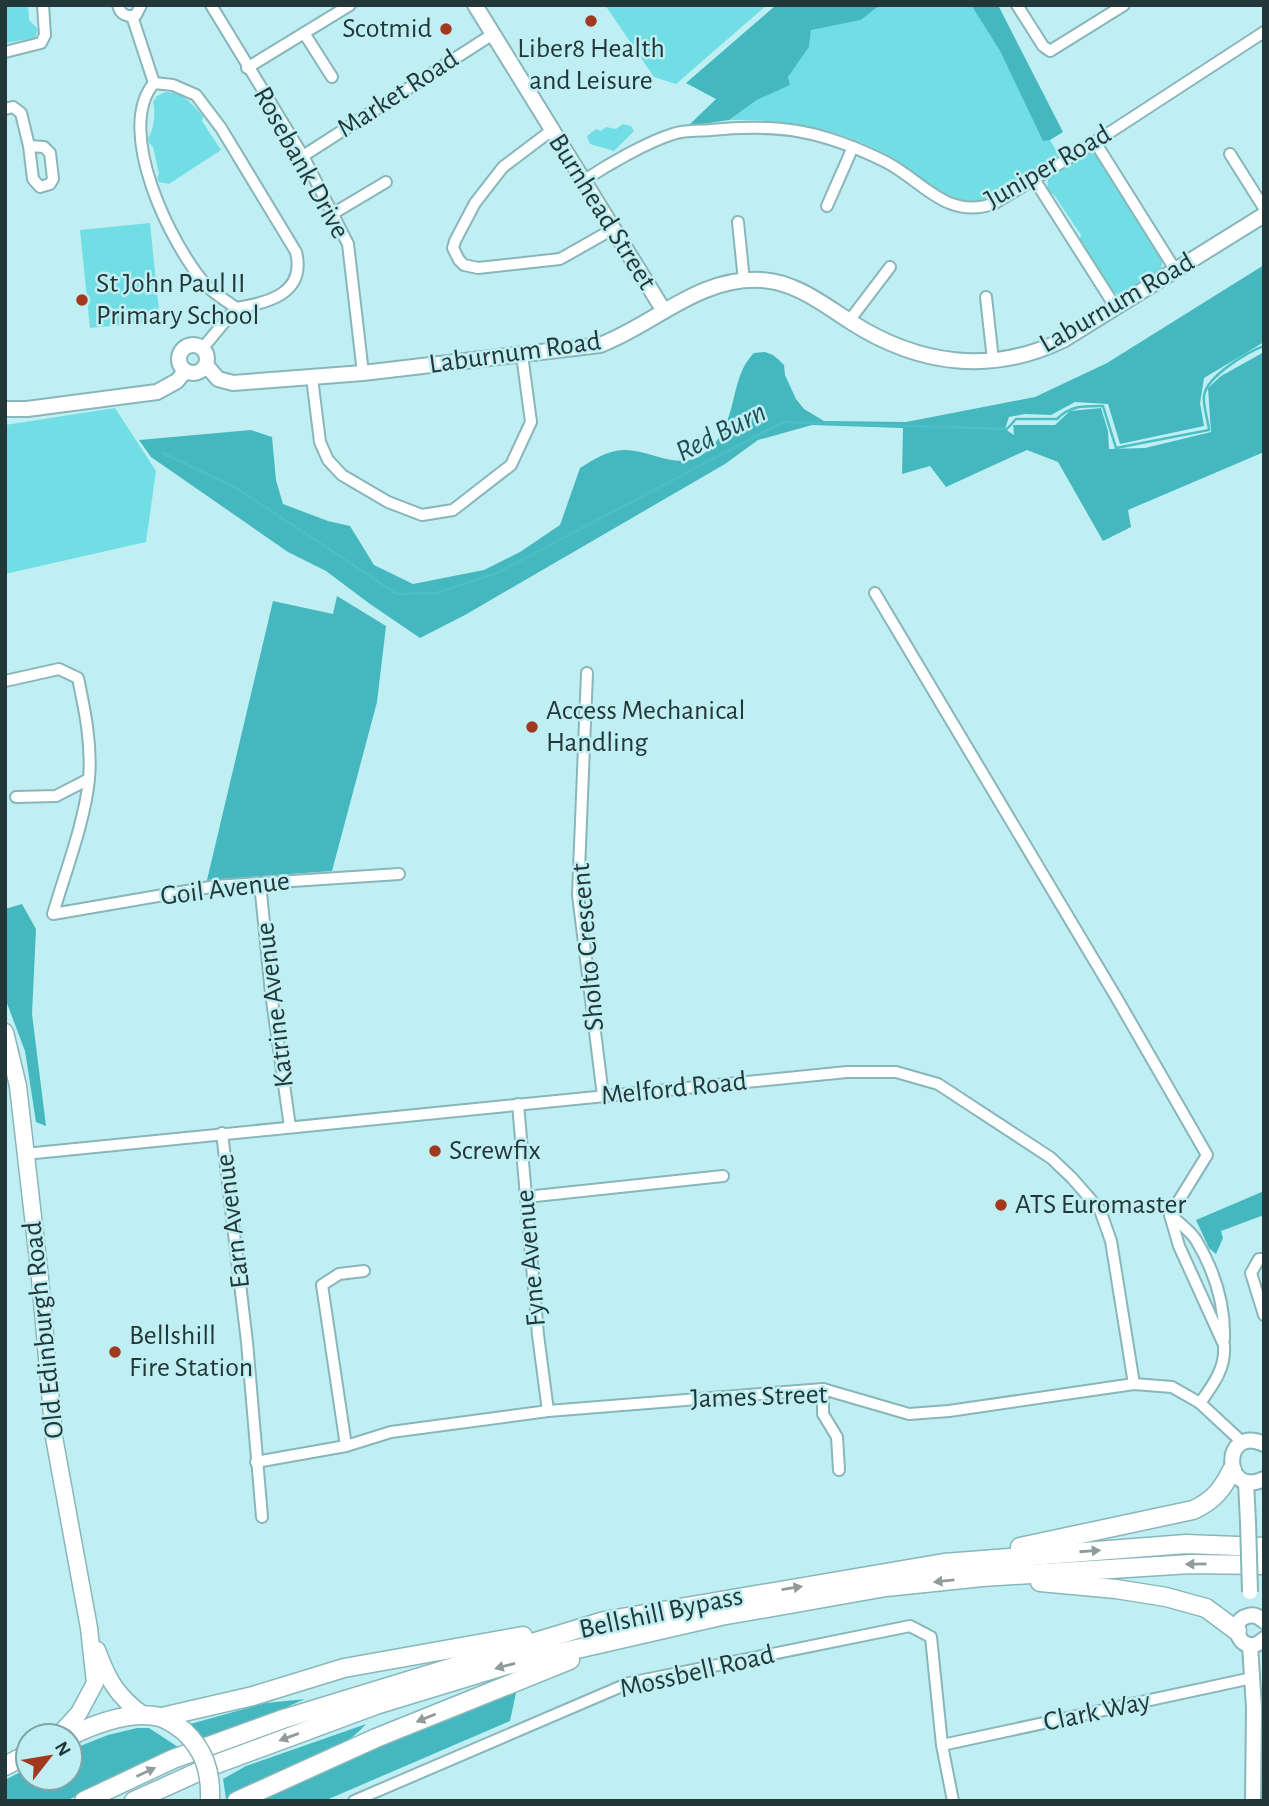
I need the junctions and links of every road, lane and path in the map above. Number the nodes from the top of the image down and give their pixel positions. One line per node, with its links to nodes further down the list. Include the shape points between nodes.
1 (43, 5): 13 (street, via 46,35 41,43)
2 (118, 5): 9 (street, via 121,12)
3 (141, 5): 9 (street)
4 (211, 5): 14 (street, Rosebank Drive)
5 (350, 5): 11 (street)
6 (475, 5): 12 (street, Burnhead Street)
7 (1017, 5): 8 (street, via 1050,51)
8 (1120, 6)
9 (132, 16): 16 (street)
10 (1264, 32): 19 (street, Juniper Road)
11 (304, 33): 14 (street); 15 (street)
12 (493, 34): 18 (street, Burnhead Street); 23 (street, Market Road)
13 (5, 52)
14 (247, 68): 23 (street, Rosebank Drive)
15 (332, 77)
16 (154, 83): 37 (street, via 144,94 140,130 148,179 168,228 207,286); 37 (street, via 196,95 296,253 298,278 281,295)
17 (5, 108): 20 (street, via 21,113)
18 (552, 130): 25 (street, Burnhead Street); 32 (street, via 503,167 475,203 453,248 459,260 478,268 560,259)
19 (1095, 142): 24 (street, Juniper Road); 34 (street)
20 (29, 146)
21 (853, 147): 24 (street, Juniper Road, via 960,207 995,203); 25 (street, Juniper Road, via 818,134 777,127 674,133); 27 (street)
22 (1230, 154): 28 (street)
23 (303, 156): 29 (street, Rosebank Drive)
24 (1034, 179): 38 (street)
25 (583, 181): 32 (street, Burnhead Street)
26 (386, 182): 29 (street)
27 (827, 206)
28 (1264, 208)
29 (334, 213): 46 (street, Rosebank Drive, via 348,244)
30 (1264, 215): 34 (street, Laburnum Road)
31 (738, 222): 35 (street)
32 (613, 229): 39 (street, Burnhead Street)
33 (890, 267): 40 (street)
34 (1176, 271): 38 (street, Laburnum Road)
35 (744, 281): 39 (street, Laburnum Road, via 701,291); 40 (street, Laburnum Road, via 788,286)
36 (986, 297): 43 (street)
37 (236, 308): 41 (street)
38 (1116, 308): 43 (street, Laburnum Road, via 1048,347)
39 (664, 311): 42 (street, Laburnum Road, via 600,345)
40 (849, 321): 43 (street, Laburnum Road, via 878,340 931,358)
41 (202, 349): 44 (street); 45 (street, via 194,345 182,350 179,361)
42 (522, 355): 46 (street, Laburnum Road); 47 (street, via 531,422 511,465 453,510 422,515 388,502 342,475 328,460 320,442)
43 (993, 360)
44 (206, 365): 45 (street, via 197,373); 47 (street, Laburnum Road, via 218,379 233,383)
45 (185, 371): 48 (street, via 157,393)
46 (363, 373): 47 (street, Laburnum Road)
47 (312, 378)
48 (5, 409)
49 (875, 593): 64 (street, via 1207,1155)
50 (587, 673): 57 (street, Sholto Crescent, via 578,895)
51 (5, 681): 52 (street, via 59,669 78,678 89,730)
52 (89, 779): 53 (street, via 56,796); 55 (street, Goil Avenue, via 53,914 216,886)
53 (16, 797)
54 (399, 874): 55 (street, Goil Avenue)
55 (260, 883): 59 (street, Katrine Avenue)
56 (5, 1032): 61 (main road, Old Edinburgh Road, via 18,1086)
57 (603, 1096): 58 (street, Melford Road); 69 (street, Melford Road, via 847,1072 896,1072 937,1084 1051,1158 1100,1210 1111,1241)
58 (518, 1104): 59 (street, Melford Road); 63 (street, Fyne Avenue)
59 (290, 1127): 60 (street, Melford Road)
60 (222, 1133): 61 (street, Melford Road); 76 (street, Earn Avenue)
61 (25, 1154): 87 (main road, Old Edinburgh Road, via 54,1437)
62 (723, 1176): 63 (street)
63 (526, 1197): 72 (street, Fyne Avenue)
64 (1170, 1215): 68 (street, via 1179,1246); 68 (street, via 1195,1238 1214,1278 1224,1314)
65 (1264, 1259): 67 (street, via 1259,1259 1251,1273)
66 (364, 1271): 75 (street, via 339,1274 322,1285)
67 (1264, 1315)
68 (1224, 1345): 71 (street, via 1219,1376)
69 (1134, 1384): 70 (street, James Street, via 909,1414); 71 (street, James Street, via 1172,1387)
70 (823, 1389): 72 (street, James Street); 77 (street, via 823,1414 837,1437)
71 (1200, 1403): 73 (street, James Street)
72 (548, 1411): 75 (street, James Street, via 391,1432)
73 (1242, 1442): 74 (street); 78 (street, via 1233,1452)
74 (1264, 1444)
75 (346, 1446): 76 (street, James Street)
76 (256, 1462): 80 (street, Earn Avenue)
77 (838, 1470)
78 (1239, 1476): 79 (street, via 1256,1482); 82 (main road, via 1193,1510); 85 (street, bridge, via 1248,1522 1250,1592)
79 (1264, 1479)
80 (262, 1517)
81 (1264, 1547): 82 (main road, Bellshill Bypass, one-way to 81, via 1186,1544)
82 (944, 1563): 86 (main road, Bellshill Bypass, one-way to 82)
83 (1264, 1564): 84 (main road, Bellshill Bypass, one-way to 84)
84 (982, 1577): 88 (main road, via 1166,1597 1206,1608); 89 (main road, Bellshill Bypass, one-way to 89, via 872,1590)
85 (1258, 1618): 88 (street, via 1242,1618)
86 (604, 1621): 93 (main road, via 344,1668); 98 (main road, Bellshill Bypass, one-way to 86, via 173,1759 283,1719)
87 (89, 1628): 92 (main road, Old Edinburgh Road, via 104,1670 123,1700); 94 (main road, Old Edinburgh Road, via 94,1683)
88 (1237, 1631): 90 (street, via 1241,1641)
89 (625, 1638): 99 (main road, Bellshill Bypass, one-way to 99, via 507,1665 376,1705 211,1766); 100 (main road, one-way to 100, via 376,1738)
90 (1257, 1642): 91 (street)
91 (1252, 1678): 96 (street, Clark Way); 103 (street)
92 (143, 1716): 93 (main road); 95 (main road)
93 (162, 1717): 97 (main road, bridge, via 195,1742 209,1770)
94 (71, 1722)
95 (84, 1729)
96 (942, 1745): 101 (street, Mossbell Road, via 931,1637 910,1626 629,1683); 102 (street)
97 (210, 1800)
98 (84, 1801)
99 (134, 1801)
100 (237, 1801)
101 (354, 1801)
102 (953, 1801)
103 (1253, 1801)

